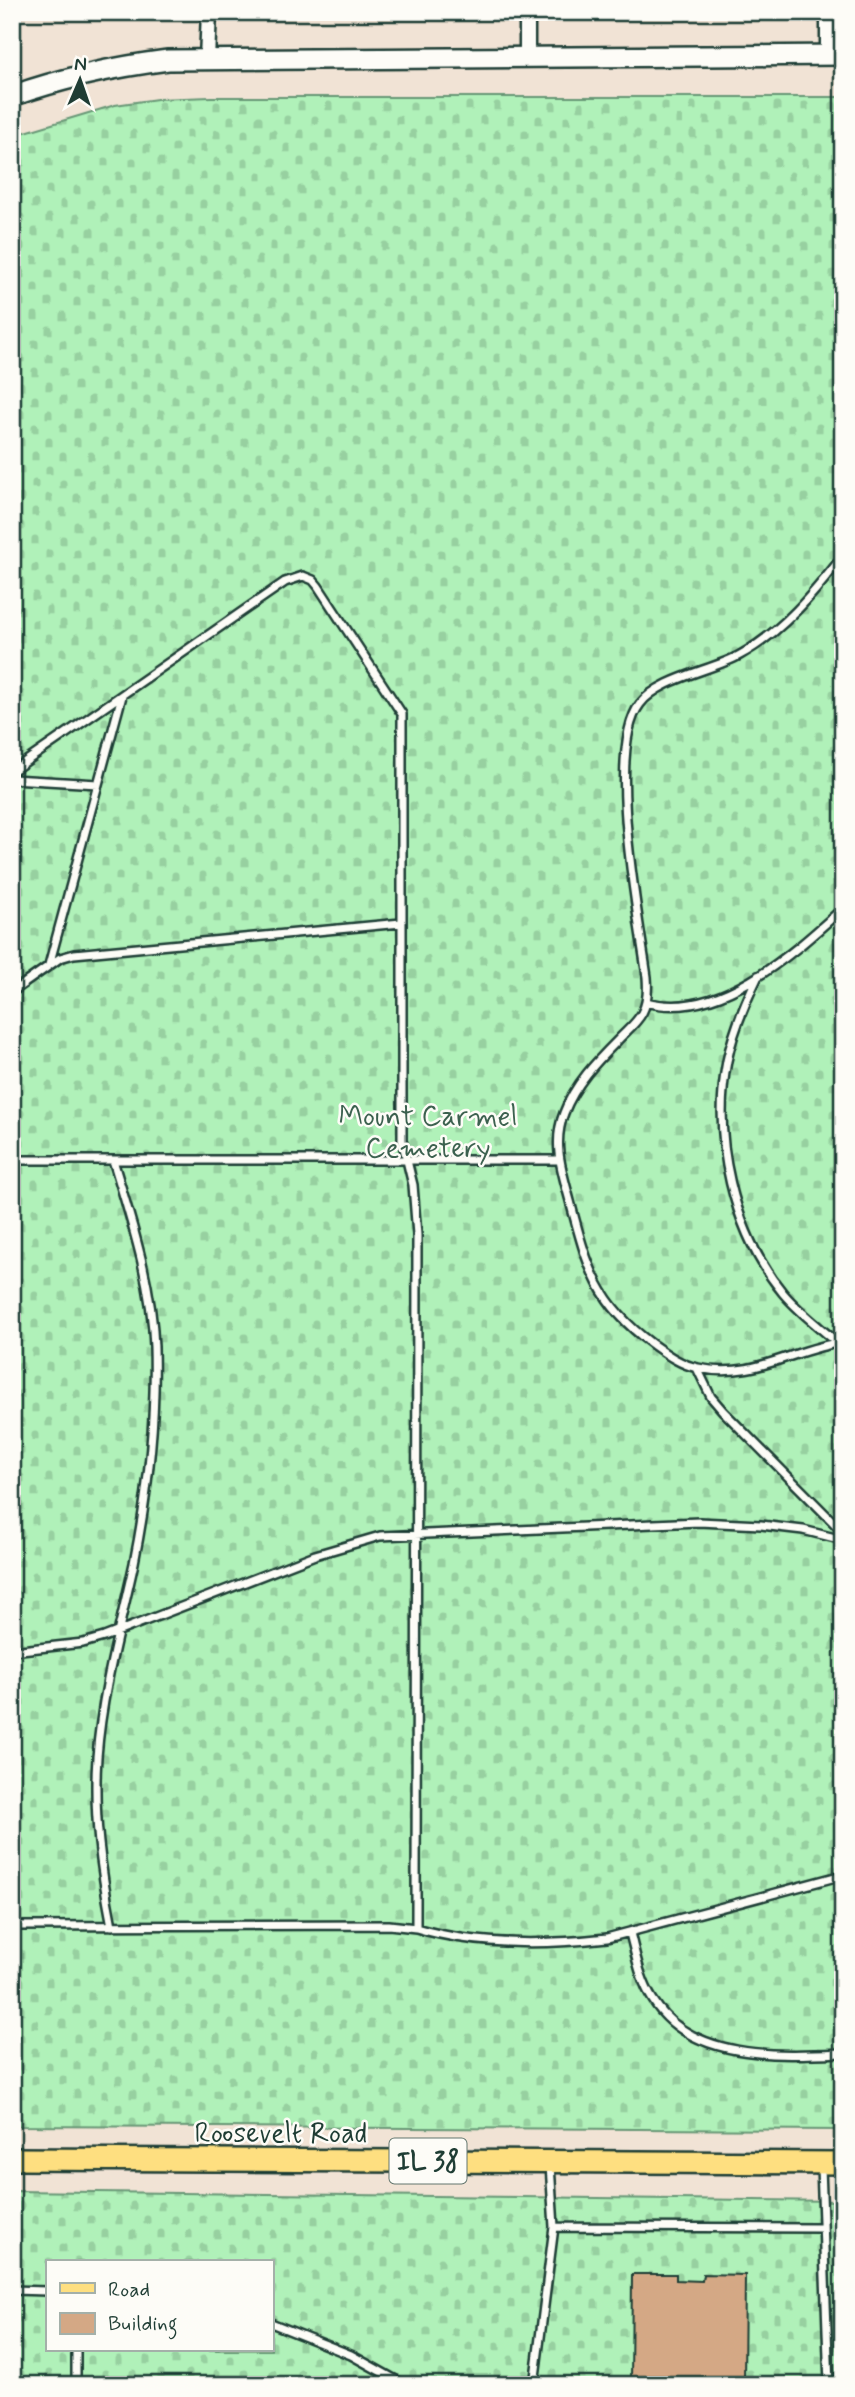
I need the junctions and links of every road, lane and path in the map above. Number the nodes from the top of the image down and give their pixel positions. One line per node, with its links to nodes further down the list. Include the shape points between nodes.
1 (209, 12): 6 (street)
2 (527, 12): 5 (street)
3 (828, 12): 4 (street)
4 (835, 55): 5 (main road)
5 (527, 57): 6 (main road)
6 (207, 59): 7 (main road, via 102,70)
7 (12, 96)
8 (843, 556): 18 (lane, via 767,638 731,660 661,688 640,703 633,715 624,775)
9 (122, 696): 10 (lane); 12 (lane); 14 (lane, via 285,582 303,576 313,580 402,714)
10 (12, 771)
11 (12, 779): 12 (lane)
12 (98, 785): 15 (lane)
13 (843, 908): 16 (lane)
14 (401, 923): 15 (lane, via 74,954); 21 (lane)
15 (49, 965): 17 (lane)
16 (758, 976): 18 (lane, via 704,1002 672,1007); 23 (lane, via 727,1061 722,1104 727,1160 743,1222 772,1278 799,1309)
17 (12, 992)
18 (646, 1002): 22 (lane, via 636,1021 597,1061 570,1100 559,1128)
19 (12, 1160): 20 (lane)
20 (113, 1160): 21 (lane); 28 (lane, via 139,1250 154,1345 142,1521)
21 (405, 1160): 22 (lane); 26 (lane, via 416,1210)
22 (559, 1160): 24 (lane, via 586,1255 610,1306 642,1336)
23 (841, 1342): 24 (lane, via 753,1368)
24 (697, 1368): 25 (lane, via 723,1411)
25 (843, 1532)
26 (417, 1533): 27 (lane, via 699,1522 772,1526); 28 (lane, via 349,1544); 33 (lane)
27 (843, 1540)
28 (119, 1630): 29 (lane, via 83,1643); 32 (lane, via 100,1729 96,1786 98,1841)
29 (12, 1651)
30 (843, 1875): 34 (lane)
31 (12, 1926): 32 (lane)
32 (112, 1926): 33 (lane, via 389,1924)
33 (416, 1928): 34 (lane, via 462,1938 535,1942)
34 (630, 1933): 35 (lane, via 652,1999 684,2030 715,2045 743,2051)
35 (843, 2053)
36 (12, 2159): 37 (main road, Roosevelt Road / IL 38)
37 (550, 2161): 38 (main road, Roosevelt Road / IL 38); 40 (lane)
38 (821, 2163): 39 (main road, Roosevelt Road / IL 38); 41 (lane)
39 (843, 2163)
40 (554, 2227): 41 (lane); 48 (lane)
41 (823, 2228): 49 (lane)
42 (12, 2290): 43 (lane)
43 (46, 2291)
44 (273, 2324): 47 (lane, via 351,2355)
45 (76, 2352): 46 (lane)
46 (76, 2385)
47 (405, 2385)
48 (534, 2385)
49 (829, 2385)

